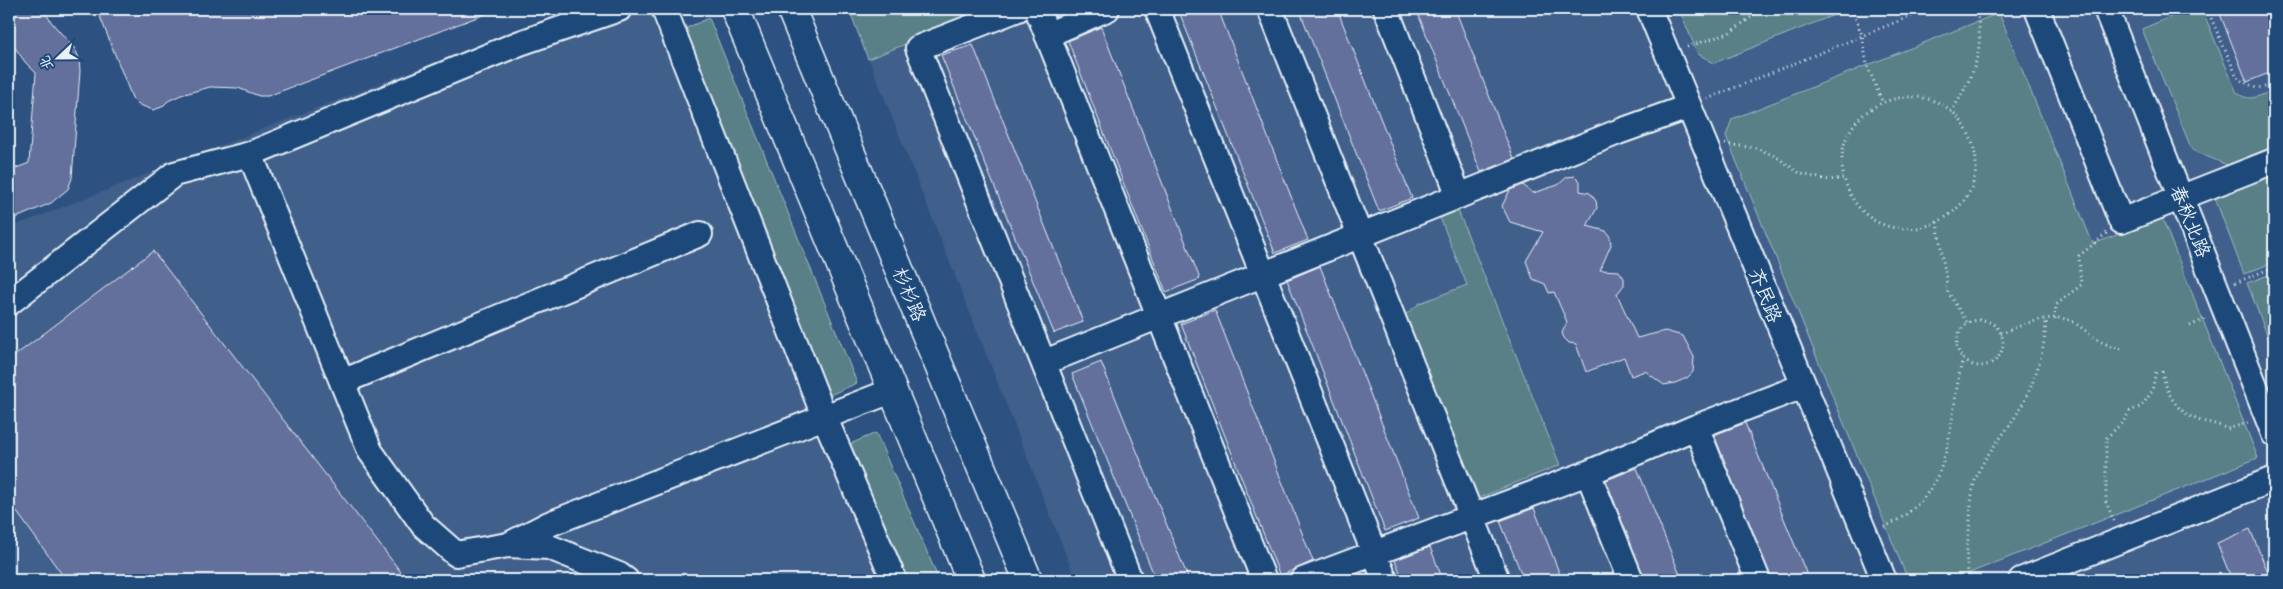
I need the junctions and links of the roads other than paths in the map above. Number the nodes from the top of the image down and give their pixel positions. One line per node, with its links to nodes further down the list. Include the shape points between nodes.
1 (618, 9): 16 (lane, via 520,43)
2 (664, 9): 29 (lane)
3 (734, 9): 28 (main road)
4 (791, 9): 40 (main road, 杉杉路)
5 (1018, 9): 25 (lane, via 918,48)
6 (1037, 9): 14 (lane)
7 (1107, 9): 14 (lane)
8 (1157, 9): 22 (lane)
9 (1270, 9): 21 (lane)
10 (1386, 9): 18 (lane)
11 (1649, 9): 15 (lane, 齐民路)
12 (2037, 9): 19 (lane, via 2121,222)
13 (2106, 9): 19 (lane, 春秋北路)
14 (1047, 35): 24 (lane)
15 (1688, 107): 18 (lane); 27 (lane, 齐民路)
16 (250, 154): 23 (lane, via 174,174); 26 (lane)
17 (2274, 161): 19 (lane)
18 (1459, 196): 21 (lane)
19 (2182, 198): 30 (lane, 春秋北路)
20 (700, 234): 26 (lane)
21 (1360, 236): 22 (lane); 34 (lane)
22 (1263, 275): 24 (lane); 36 (lane)
23 (9, 303)
24 (1159, 316): 25 (lane); 42 (lane)
25 (1045, 362): 41 (lane)
26 (342, 382): 35 (lane, via 370,452 423,526 456,554)
27 (1803, 386): 31 (lane); 48 (lane, 齐民路)
28 (894, 390): 29 (lane); 39 (main road)
29 (824, 416): 35 (lane, via 549,524); 38 (lane)
30 (2271, 426)
31 (1696, 427): 32 (lane); 47 (lane)
32 (1588, 473): 34 (lane); 46 (lane)
33 (2274, 479): 49 (lane)
34 (1472, 516): 36 (lane); 45 (lane)
35 (508, 545): 37 (lane, via 549,547 619,574)
36 (1374, 553): 43 (lane); 44 (lane)
37 (626, 580)
38 (894, 580)
39 (971, 580)
40 (1028, 580)
41 (1130, 580)
42 (1264, 580)
43 (1302, 580)
44 (1385, 580)
45 (1497, 580)
46 (1631, 580)
47 (1758, 580)
48 (1884, 580)
49 (2021, 580)

